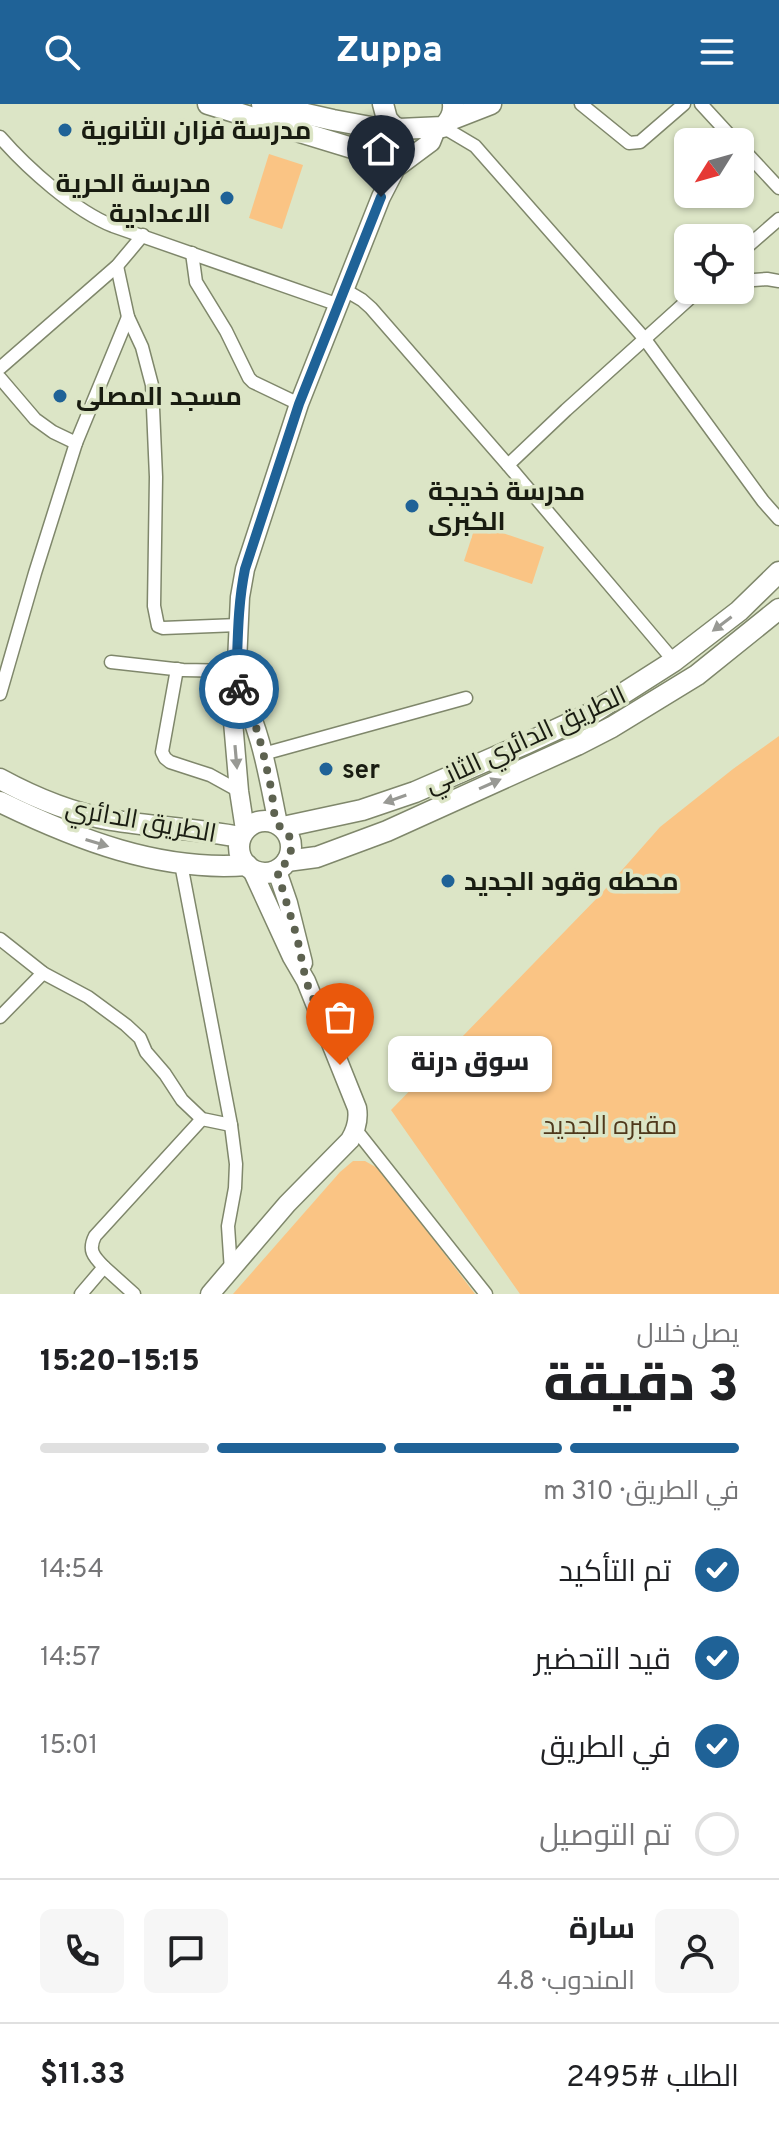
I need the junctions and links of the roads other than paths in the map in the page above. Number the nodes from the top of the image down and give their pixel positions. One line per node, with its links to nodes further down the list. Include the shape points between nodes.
1 (208, 104): 13 (main road)
2 (262, 104): 9 (main road)
3 (383, 104): 9 (main road)
4 (491, 104): 8 (main road)
5 (581, 104): 6 (street, via 634,144)
6 (684, 104)
7 (701, 104): 10 (street)
8 (446, 120): 9 (main road); 13 (street, via 431,142); 25 (street)
9 (396, 128): 13 (street)
10 (723, 128)
11 (0, 137): 16 (street, via 92,216)
12 (754, 161): 14 (street)
13 (394, 163): 22 (street)
14 (779, 188)
15 (779, 219): 17 (street)
16 (143, 235): 18 (street); 19 (street)
17 (754, 241)
18 (192, 253): 22 (street); 28 (street, via 196,282 249,378)
19 (117, 266): 24 (street); 26 (street)
20 (754, 280): 21 (street)
21 (779, 281)
22 (342, 298): 28 (street); 30 (street, via 362,300 371,308)
23 (683, 304): 25 (street)
24 (128, 317): 29 (street); 34 (street, via 152,385 158,626)
25 (644, 338): 30 (street); 31 (street)
26 (0, 368)
27 (0, 378): 29 (street, via 35,419)
28 (299, 404): 34 (street, via 245,569)
29 (76, 443): 39 (street)
30 (508, 465): 35 (street)
31 (779, 519)
32 (779, 572): 35 (main road, الطريق الدائري الثاني, one-way to 35)
33 (779, 609): 48 (main road, الطريق الدائري الثاني, one-way to 33, via 387,831 612,727 697,675)
34 (238, 625): 38 (street)
35 (674, 661): 45 (main road, الطريق الدائري الثاني, one-way to 45, via 594,712 415,792 362,810)
36 (111, 662): 37 (street)
37 (177, 669): 38 (street); 43 (street, via 163,755)
38 (236, 678): 41 (street); 43 (street, one-way to 43, via 232,710)
39 (0, 694)
40 (466, 698): 41 (street)
41 (263, 754): 45 (street)
42 (0, 779): 46 (main road, الطريق الدائري, via 44,801 110,820)
43 (239, 791): 46 (street)
44 (0, 802): 47 (main road, الطريق الدائري, one-way to 47, via 67,833)
45 (280, 826): 46 (main road, via 260,821); 48 (main road, via 291,843)
46 (242, 834): 49 (main road, via 241,857)
47 (181, 864): 49 (main road, الطريق الدائري); 55 (street)
48 (282, 866): 49 (main road, via 264,873); 52 (street)
49 (250, 868): 52 (street)
50 (0, 939): 51 (street)
51 (43, 973): 53 (street); 54 (street, via 126,1025)
52 (306, 981): 56 (street, via 357,1108)
53 (0, 1017)
54 (202, 1119): 55 (street); 57 (street, via 95,1236 91,1252)
55 (231, 1125): 58 (street, via 236,1164 228,1226)
56 (356, 1130): 58 (street); 62 (street)
57 (104, 1267): 59 (street); 60 (street)
58 (231, 1271): 61 (street)
59 (81, 1294)
60 (134, 1294)
61 (210, 1294)
62 (486, 1294)

